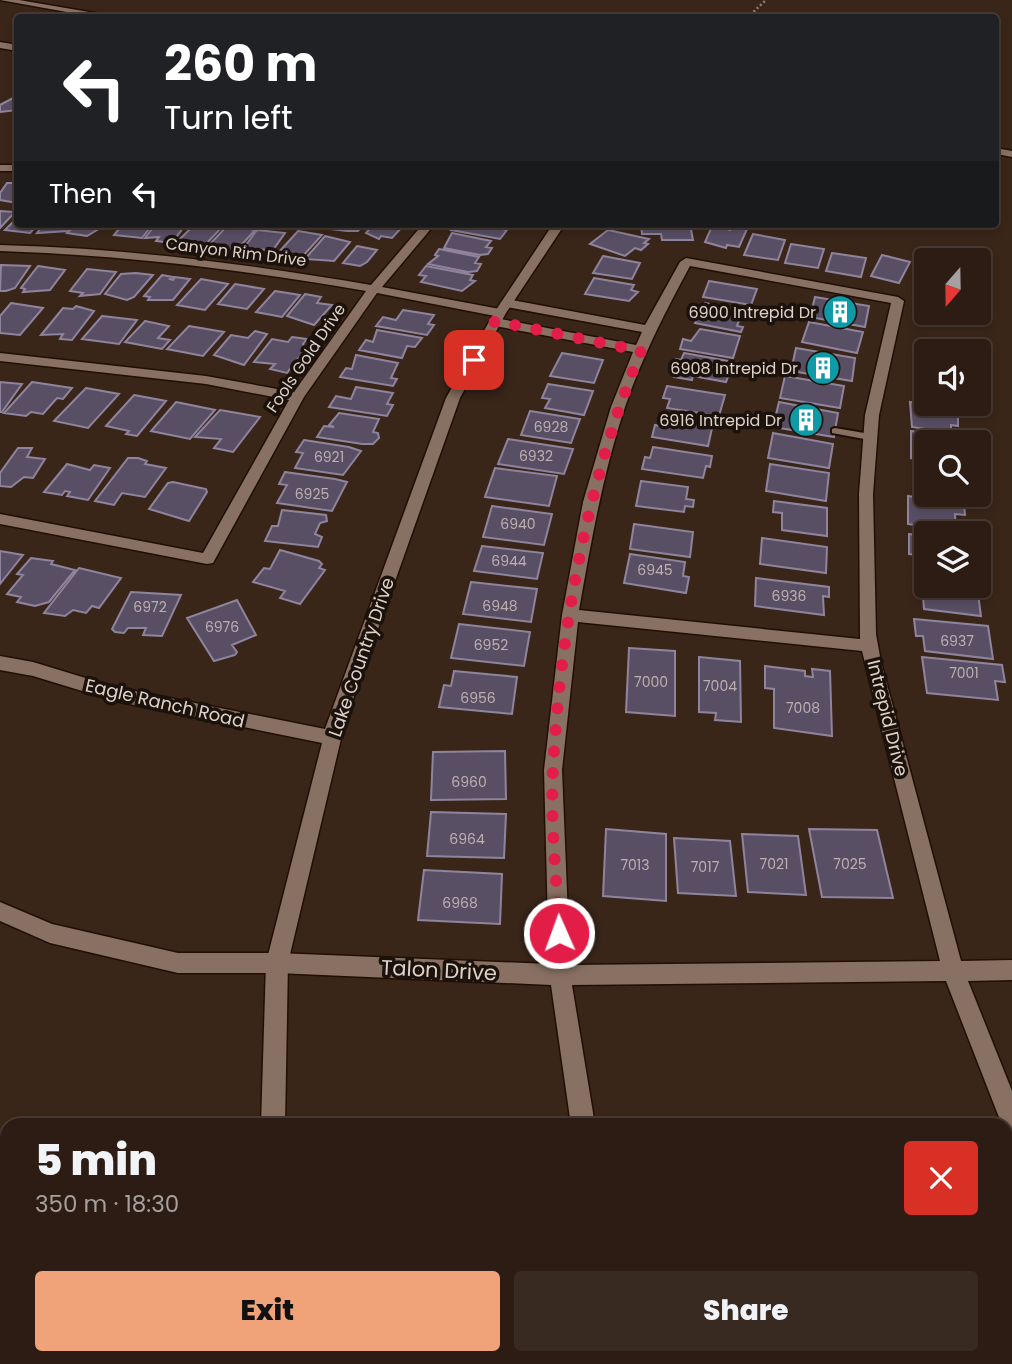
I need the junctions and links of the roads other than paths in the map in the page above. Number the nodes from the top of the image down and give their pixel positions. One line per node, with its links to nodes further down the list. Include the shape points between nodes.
1 (3, 0): 2 (street)
2 (94, 14)
3 (426, 228): 6 (street, Fools Gold Drive)
4 (556, 228): 7 (street, Lake Country Drive)
5 (0, 248): 6 (street, Canyon Rim Drive, via 144,256 278,271)
6 (375, 288): 7 (street, Canyon Rim Drive); 11 (street, Fools Gold Drive)
7 (501, 312): 8 (street); 9 (street); 18 (street, Lake Country Drive, via 453,398)
8 (649, 330): 9 (street); 13 (street, Intrepid Drive, via 685,262 898,301)
9 (641, 351): 15 (street, via 618,407 591,502)
10 (0, 357): 11 (street, via 193,378)
11 (297, 397): 14 (street, Fools Gold Drive, via 207,559)
12 (835, 431): 13 (lane)
13 (870, 437): 16 (street, Intrepid Drive, via 866,494)
14 (0, 519)
15 (570, 615): 16 (street); 23 (street, via 553,770)
16 (870, 646): 21 (street, Intrepid Drive)
17 (0, 663): 18 (street, Eagle Ranch Road, via 115,695)
18 (332, 738): 20 (street, Lake Country Drive)
19 (0, 911): 20 (street, Talon Drive, via 50,933 165,960)
20 (277, 963): 23 (street, Talon Drive); 24 (street, Lake Country Drive)
21 (953, 970): 22 (street, Talon Drive); 23 (street, Talon Drive); 26 (street, Intrepid Drive)
22 (1012, 970)
23 (560, 975): 25 (street)
24 (273, 1118)
25 (582, 1118)
26 (1011, 1118)

